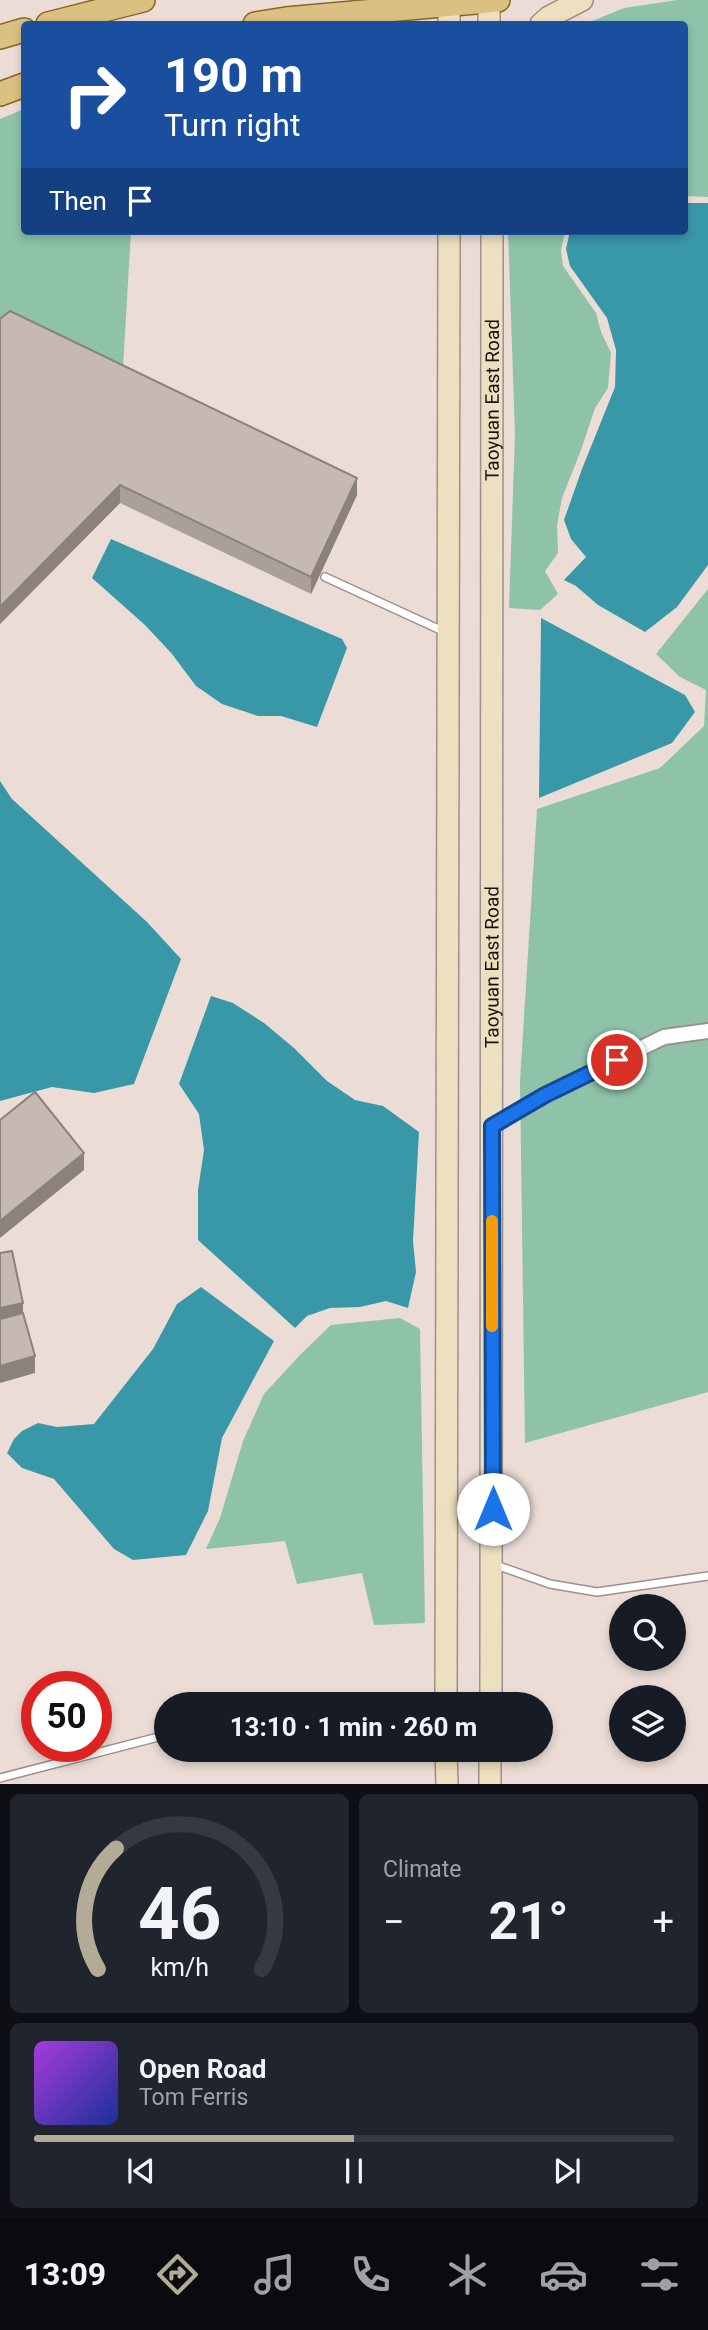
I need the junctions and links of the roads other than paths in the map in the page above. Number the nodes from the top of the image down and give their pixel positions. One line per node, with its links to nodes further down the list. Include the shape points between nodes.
1 (143, 0): 7 (main road)
2 (489, 0): 3 (main road); 5 (main road); 10 (main road)
3 (498, 0)
4 (582, 0): 11 (main road)
5 (449, 9): 6 (main road)
6 (355, 12): 8 (main road); 9 (main road)
7 (60, 21)
8 (274, 21)
9 (375, 21)
10 (489, 21)
11 (544, 21)
12 (21, 31): 13 (main road)
13 (0, 37)
14 (21, 86): 15 (main road)
15 (0, 94)
16 (449, 235): 19 (main road)
17 (492, 235): 21 (main road, Taoyuan East Road)
18 (325, 577): 19 (lane)
19 (449, 634): 24 (main road)
20 (708, 1031): 21 (street, via 664,1037)
21 (492, 1126): 22 (main road, Taoyuan East Road)
22 (493, 1564): 23 (lane, via 550,1584 597,1592); 25 (main road, Taoyuan East Road)
23 (708, 1576)
24 (446, 1692)
25 (491, 1692)
26 (154, 1738): 29 (lane)
27 (446, 1762): 30 (main road)
28 (491, 1762): 31 (main road)
29 (0, 1778)
30 (447, 1784)
31 (490, 1784)

